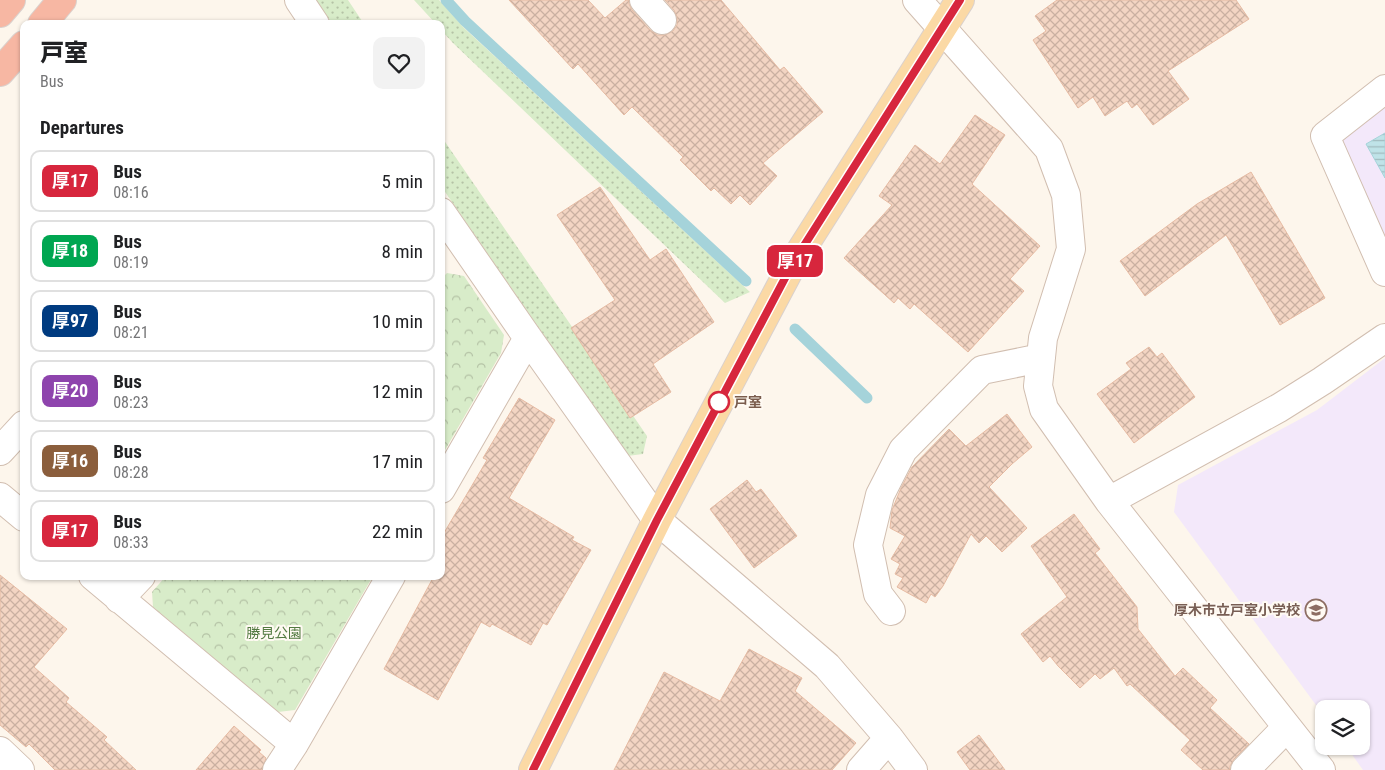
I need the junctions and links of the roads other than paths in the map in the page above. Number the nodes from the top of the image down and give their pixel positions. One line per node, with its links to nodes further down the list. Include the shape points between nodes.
1 (11, 0): 7 (highway)
2 (62, 0): 8 (highway)
3 (299, 0): 9 (street)
4 (644, 0): 10 (street)
5 (916, 0): 11 (street)
6 (960, 0): 11 (main road)
7 (0, 13)
8 (45, 20)
9 (312, 20)
10 (662, 20)
11 (941, 27): 20 (street, via 1049,149 1066,194 1070,249 1043,338); 27 (main road, via 793,263)
12 (20, 50): 13 (highway)
13 (0, 72)
14 (1385, 89): 17 (street, via 1325,136)
15 (445, 228): 16 (street)
16 (449, 245): 18 (street)
17 (1385, 272)
18 (528, 338): 23 (street); 27 (street)
19 (1385, 338): 25 (street, via 1279,408)
20 (1041, 358): 25 (street, via 1038,386 1044,409); 32 (street, via 982,370 903,450 880,495 868,545 878,594)
21 (20, 429): 22 (street)
22 (0, 451)
23 (445, 482)
24 (0, 497): 26 (street)
25 (1109, 501): 33 (street)
26 (20, 514)
27 (657, 520): 34 (street, via 827,666); 39 (main road)
28 (98, 580): 31 (street)
29 (137, 580): 31 (street)
30 (389, 580): 35 (street)
31 (120, 599): 35 (street)
32 (891, 611)
33 (1287, 728): 42 (street); 43 (street)
34 (890, 738): 40 (street); 41 (street)
35 (294, 744): 38 (street)
36 (0, 752): 37 (street)
37 (20, 770)
38 (277, 770)
39 (533, 770)
40 (861, 770)
41 (913, 770)
42 (1245, 770)
43 (1321, 770)

